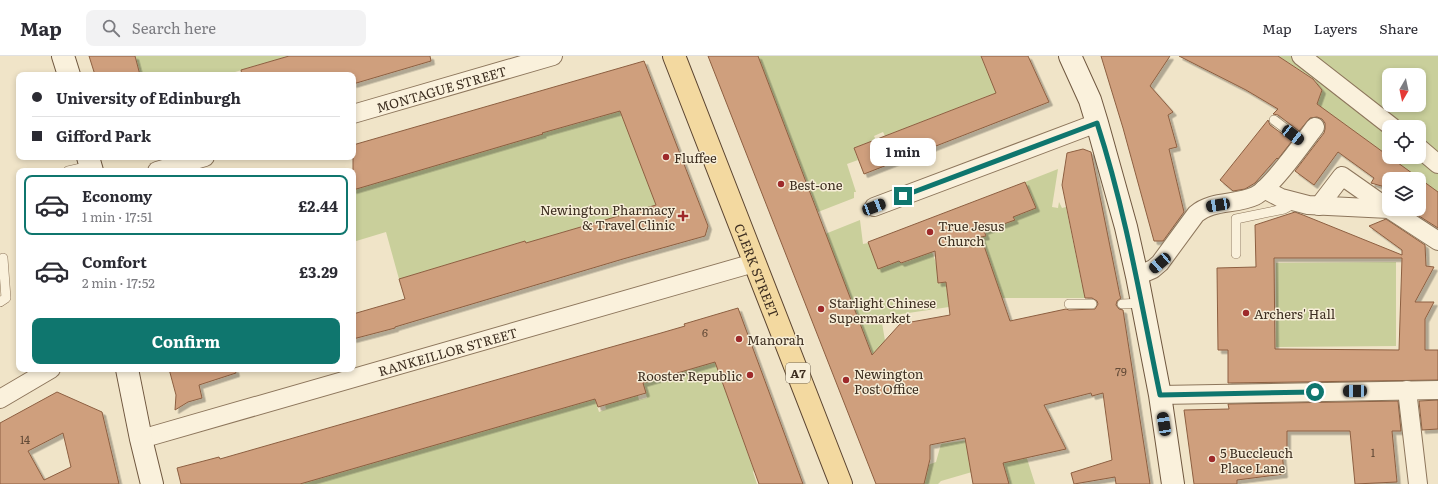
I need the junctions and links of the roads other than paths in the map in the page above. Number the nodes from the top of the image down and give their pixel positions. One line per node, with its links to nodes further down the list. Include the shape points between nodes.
1 (63, 56): 6 (street)
2 (553, 56): 7 (street, MONTAGUE STREET)
3 (674, 56): 29 (main road, CLERK STREET / A7)
4 (1070, 56): 10 (street, via 1090,100)
5 (1301, 56): 9 (street)
6 (67, 72)
7 (356, 113)
8 (1274, 120): 12 (lane)
9 (1383, 120)
10 (1097, 123): 23 (street); 30 (street)
11 (1315, 126): 12 (street)
12 (1303, 142): 19 (street)
13 (1426, 154): 15 (street)
14 (195, 160): 18 (street)
15 (1438, 164)
16 (90, 165): 17 (lane)
17 (79, 168)
18 (167, 168)
19 (1264, 189): 20 (street); 30 (street, via 1252,197 1201,210 1160,263)
20 (1295, 203): 22 (street); 27 (lane, via 1284,209 1236,219)
21 (1382, 204): 22 (street, via 1342,176)
22 (1319, 206): 24 (street)
23 (874, 207)
24 (1382, 209)
25 (1400, 216): 26 (street)
26 (1438, 241)
27 (1236, 254)
28 (3, 258): 31 (lane, via 6,298)
29 (754, 263): 40 (street, RANKEILLOR STREET); 42 (main road, CLERK STREET / A7)
30 (1137, 276): 38 (street, via 1132,303)
31 (0, 302)
32 (1069, 304): 33 (lane)
33 (1092, 304)
34 (46, 372): 39 (street)
35 (128, 372): 40 (street)
36 (1407, 390): 37 (street); 38 (street); 44 (street)
37 (1438, 390)
38 (1160, 395): 43 (street)
39 (0, 399)
40 (141, 439): 41 (street)
41 (152, 484)
42 (841, 484)
43 (1173, 484)
44 (1418, 484)

